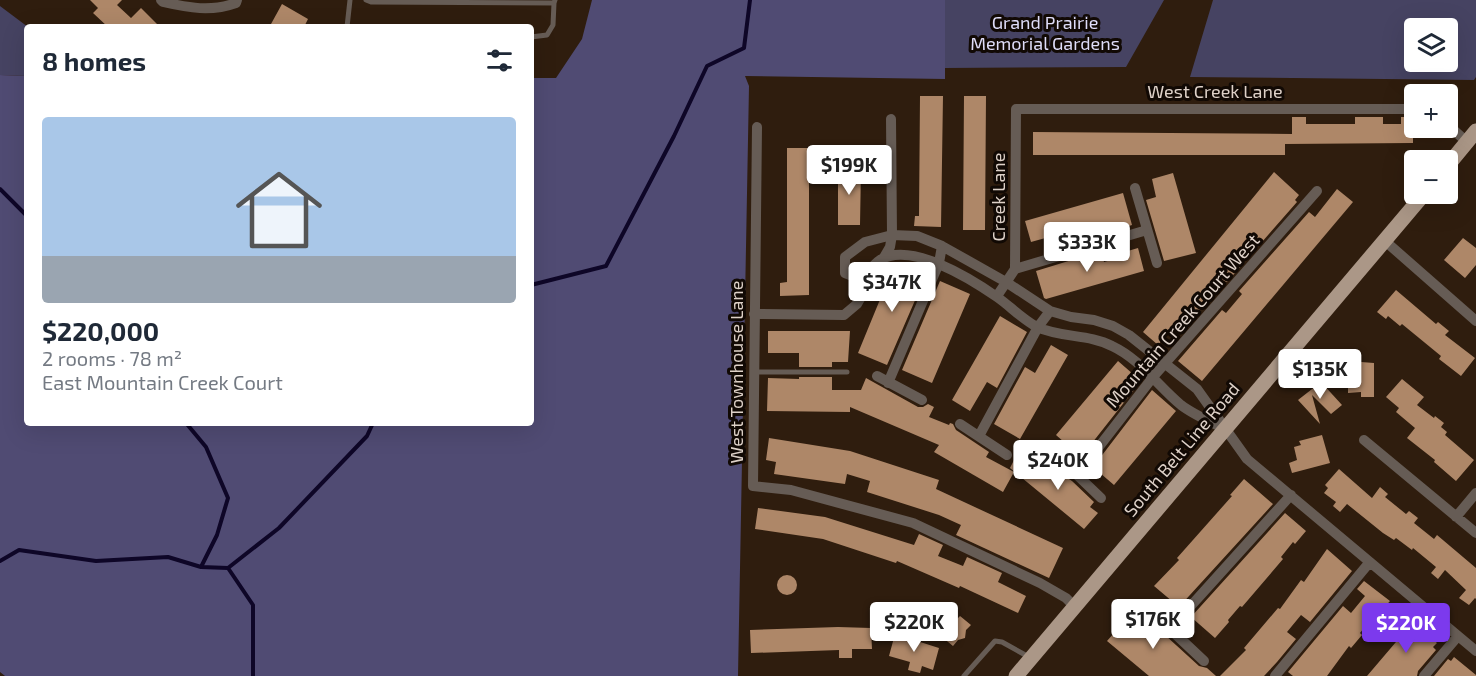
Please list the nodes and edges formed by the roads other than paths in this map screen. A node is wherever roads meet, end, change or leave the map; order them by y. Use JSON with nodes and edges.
{"nodes":[{"id":1,"x":161,"y":0,"type":"edge"},
{"id":2,"x":237,"y":0,"type":"edge"},
{"id":3,"x":350,"y":0,"type":"edge"},
{"id":4,"x":366,"y":0,"type":"edge"},
{"id":5,"x":554,"y":1,"type":"edge"},
{"id":6,"x":347,"y":24,"type":"edge"},
{"id":7,"x":534,"y":37,"type":"edge"},
{"id":8,"x":1016,"y":109,"type":"joint"},
{"id":9,"x":1404,"y":109,"type":"edge"},
{"id":10,"x":891,"y":119,"type":"dead end"},
{"id":11,"x":757,"y":127,"type":"dead end"},
{"id":12,"x":1458,"y":130,"type":"edge"},
{"id":13,"x":1472,"y":136,"type":"edge"},
{"id":14,"x":1458,"y":153,"type":"edge"},
{"id":15,"x":1135,"y":188,"type":"dead end"},
{"id":16,"x":1317,"y":191,"type":"dead end"},
{"id":17,"x":1416,"y":204,"type":"edge"},
{"id":18,"x":1147,"y":230,"type":"junction"},
{"id":19,"x":892,"y":235,"type":"junction"},
{"id":20,"x":1385,"y":241,"type":"junction"},
{"id":21,"x":942,"y":246,"type":"junction"},
{"id":22,"x":881,"y":260,"type":"junction"},
{"id":23,"x":939,"y":263,"type":"junction"},
{"id":24,"x":1157,"y":263,"type":"dead end"},
{"id":25,"x":1015,"y":269,"type":"junction"},
{"id":26,"x":1006,"y":282,"type":"junction"},
{"id":27,"x":997,"y":296,"type":"junction"},
{"id":28,"x":1050,"y":311,"type":"junction"},
{"id":29,"x":754,"y":314,"type":"junction"},
{"id":30,"x":1474,"y":316,"type":"edge"},
{"id":31,"x":1038,"y":327,"type":"junction"},
{"id":32,"x":1165,"y":363,"type":"junction"},
{"id":33,"x":753,"y":372,"type":"junction"},
{"id":34,"x":847,"y":372,"type":"dead end"},
{"id":35,"x":877,"y":376,"type":"dead end"},
{"id":36,"x":1153,"y":377,"type":"junction"},
{"id":37,"x":888,"y":383,"type":"junction"},
{"id":38,"x":922,"y":400,"type":"dead end"},
{"id":39,"x":960,"y":424,"type":"dead end"},
{"id":40,"x":1225,"y":429,"type":"junction"},
{"id":41,"x":979,"y":436,"type":"junction"},
{"id":42,"x":1364,"y":440,"type":"dead end"},
{"id":43,"x":1007,"y":454,"type":"dead end"},
{"id":44,"x":1047,"y":456,"type":"dead end"},
{"id":45,"x":1077,"y":475,"type":"junction"},
{"id":46,"x":1476,"y":493,"type":"edge"},
{"id":47,"x":1291,"y":495,"type":"junction"},
{"id":48,"x":1101,"y":498,"type":"dead end"},
{"id":49,"x":1456,"y":517,"type":"junction"},
{"id":50,"x":1476,"y":533,"type":"edge"},
{"id":51,"x":1369,"y":563,"type":"junction"},
{"id":52,"x":1074,"y":607,"type":"junction"},
{"id":53,"x":1146,"y":614,"type":"dead end"},
{"id":54,"x":1170,"y":629,"type":"junction"},
{"id":55,"x":1458,"y":636,"type":"junction"},
{"id":56,"x":1476,"y":651,"type":"edge"},
{"id":57,"x":1031,"y":658,"type":"junction"},
{"id":58,"x":1204,"y":662,"type":"dead end"},
{"id":59,"x":964,"y":676,"type":"edge"},
{"id":60,"x":1016,"y":676,"type":"edge"},
{"id":61,"x":1275,"y":676,"type":"edge"},
{"id":62,"x":1424,"y":676,"type":"edge"}],
"edges":[{"from":1,"to":2,"type":"street"},
{"from":3,"to":6,"type":"lane"},
{"from":4,"to":5,"type":"lane"},
{"from":5,"to":7,"type":"lane"},
{"from":8,"to":9,"type":"street","name":"West Creek Lane"},
{"from":8,"to":25,"type":"street","name":"Creek Lane"},
{"from":10,"to":19,"type":"street"},
{"from":11,"to":29,"type":"street","name":"West Townhouse Lane"},
{"from":12,"to":13,"type":"street"},
{"from":13,"to":14,"type":"main road"},
{"from":15,"to":18,"type":"street"},
{"from":16,"to":32,"type":"street","name":"Mountain Creek Court West"},
{"from":17,"to":20,"type":"main road","name":"South Belt Line Road"},
{"from":18,"to":24,"type":"street"},
{"from":18,"to":25,"type":"street"},
{"from":19,"to":21,"type":"street"},
{"from":19,"to":22,"type":"street"},
{"from":19,"to":22,"type":"street"},
{"from":20,"to":30,"type":"street"},
{"from":20,"to":40,"type":"main road","name":"South Belt Line Road"},
{"from":21,"to":23,"type":"street"},
{"from":21,"to":26,"type":"street"},
{"from":22,"to":23,"type":"street"},
{"from":22,"to":29,"type":"street"},
{"from":23,"to":27,"type":"street"},
{"from":23,"to":37,"type":"street"},
{"from":25,"to":26,"type":"street"},
{"from":26,"to":27,"type":"street"},
{"from":26,"to":28,"type":"street"},
{"from":27,"to":31,"type":"street"},
{"from":28,"to":31,"type":"street"},
{"from":28,"to":32,"type":"street"},
{"from":29,"to":33,"type":"street","name":"West Townhouse Lane"},
{"from":31,"to":36,"type":"street"},
{"from":31,"to":41,"type":"street"},
{"from":32,"to":36,"type":"street","name":"Mountain Creek Court West"},
{"from":32,"to":40,"type":"street"},
{"from":33,"to":34,"type":"lane"},
{"from":33,"to":52,"type":"street","name":"West Townhouse Lane"},
{"from":35,"to":37,"type":"street"},
{"from":36,"to":40,"type":"street"},
{"from":36,"to":45,"type":"street","name":"Mountain Creek Court West"},
{"from":37,"to":38,"type":"street"},
{"from":39,"to":41,"type":"street"},
{"from":40,"to":47,"type":"street"},
{"from":40,"to":52,"type":"main road","name":"South Belt Line Road"},
{"from":41,"to":43,"type":"street"},
{"from":42,"to":49,"type":"street"},
{"from":44,"to":45,"type":"street"},
{"from":45,"to":48,"type":"street"},
{"from":46,"to":49,"type":"street"},
{"from":47,"to":51,"type":"street"},
{"from":47,"to":54,"type":"street"},
{"from":49,"to":50,"type":"street"},
{"from":51,"to":55,"type":"street"},
{"from":51,"to":61,"type":"street"},
{"from":52,"to":57,"type":"main road","name":"South Belt Line Road"},
{"from":53,"to":54,"type":"street"},
{"from":54,"to":58,"type":"street"},
{"from":55,"to":56,"type":"street"},
{"from":55,"to":62,"type":"street"},
{"from":57,"to":59,"type":"lane"},
{"from":57,"to":60,"type":"main road","name":"South Belt Line Road"}]}
